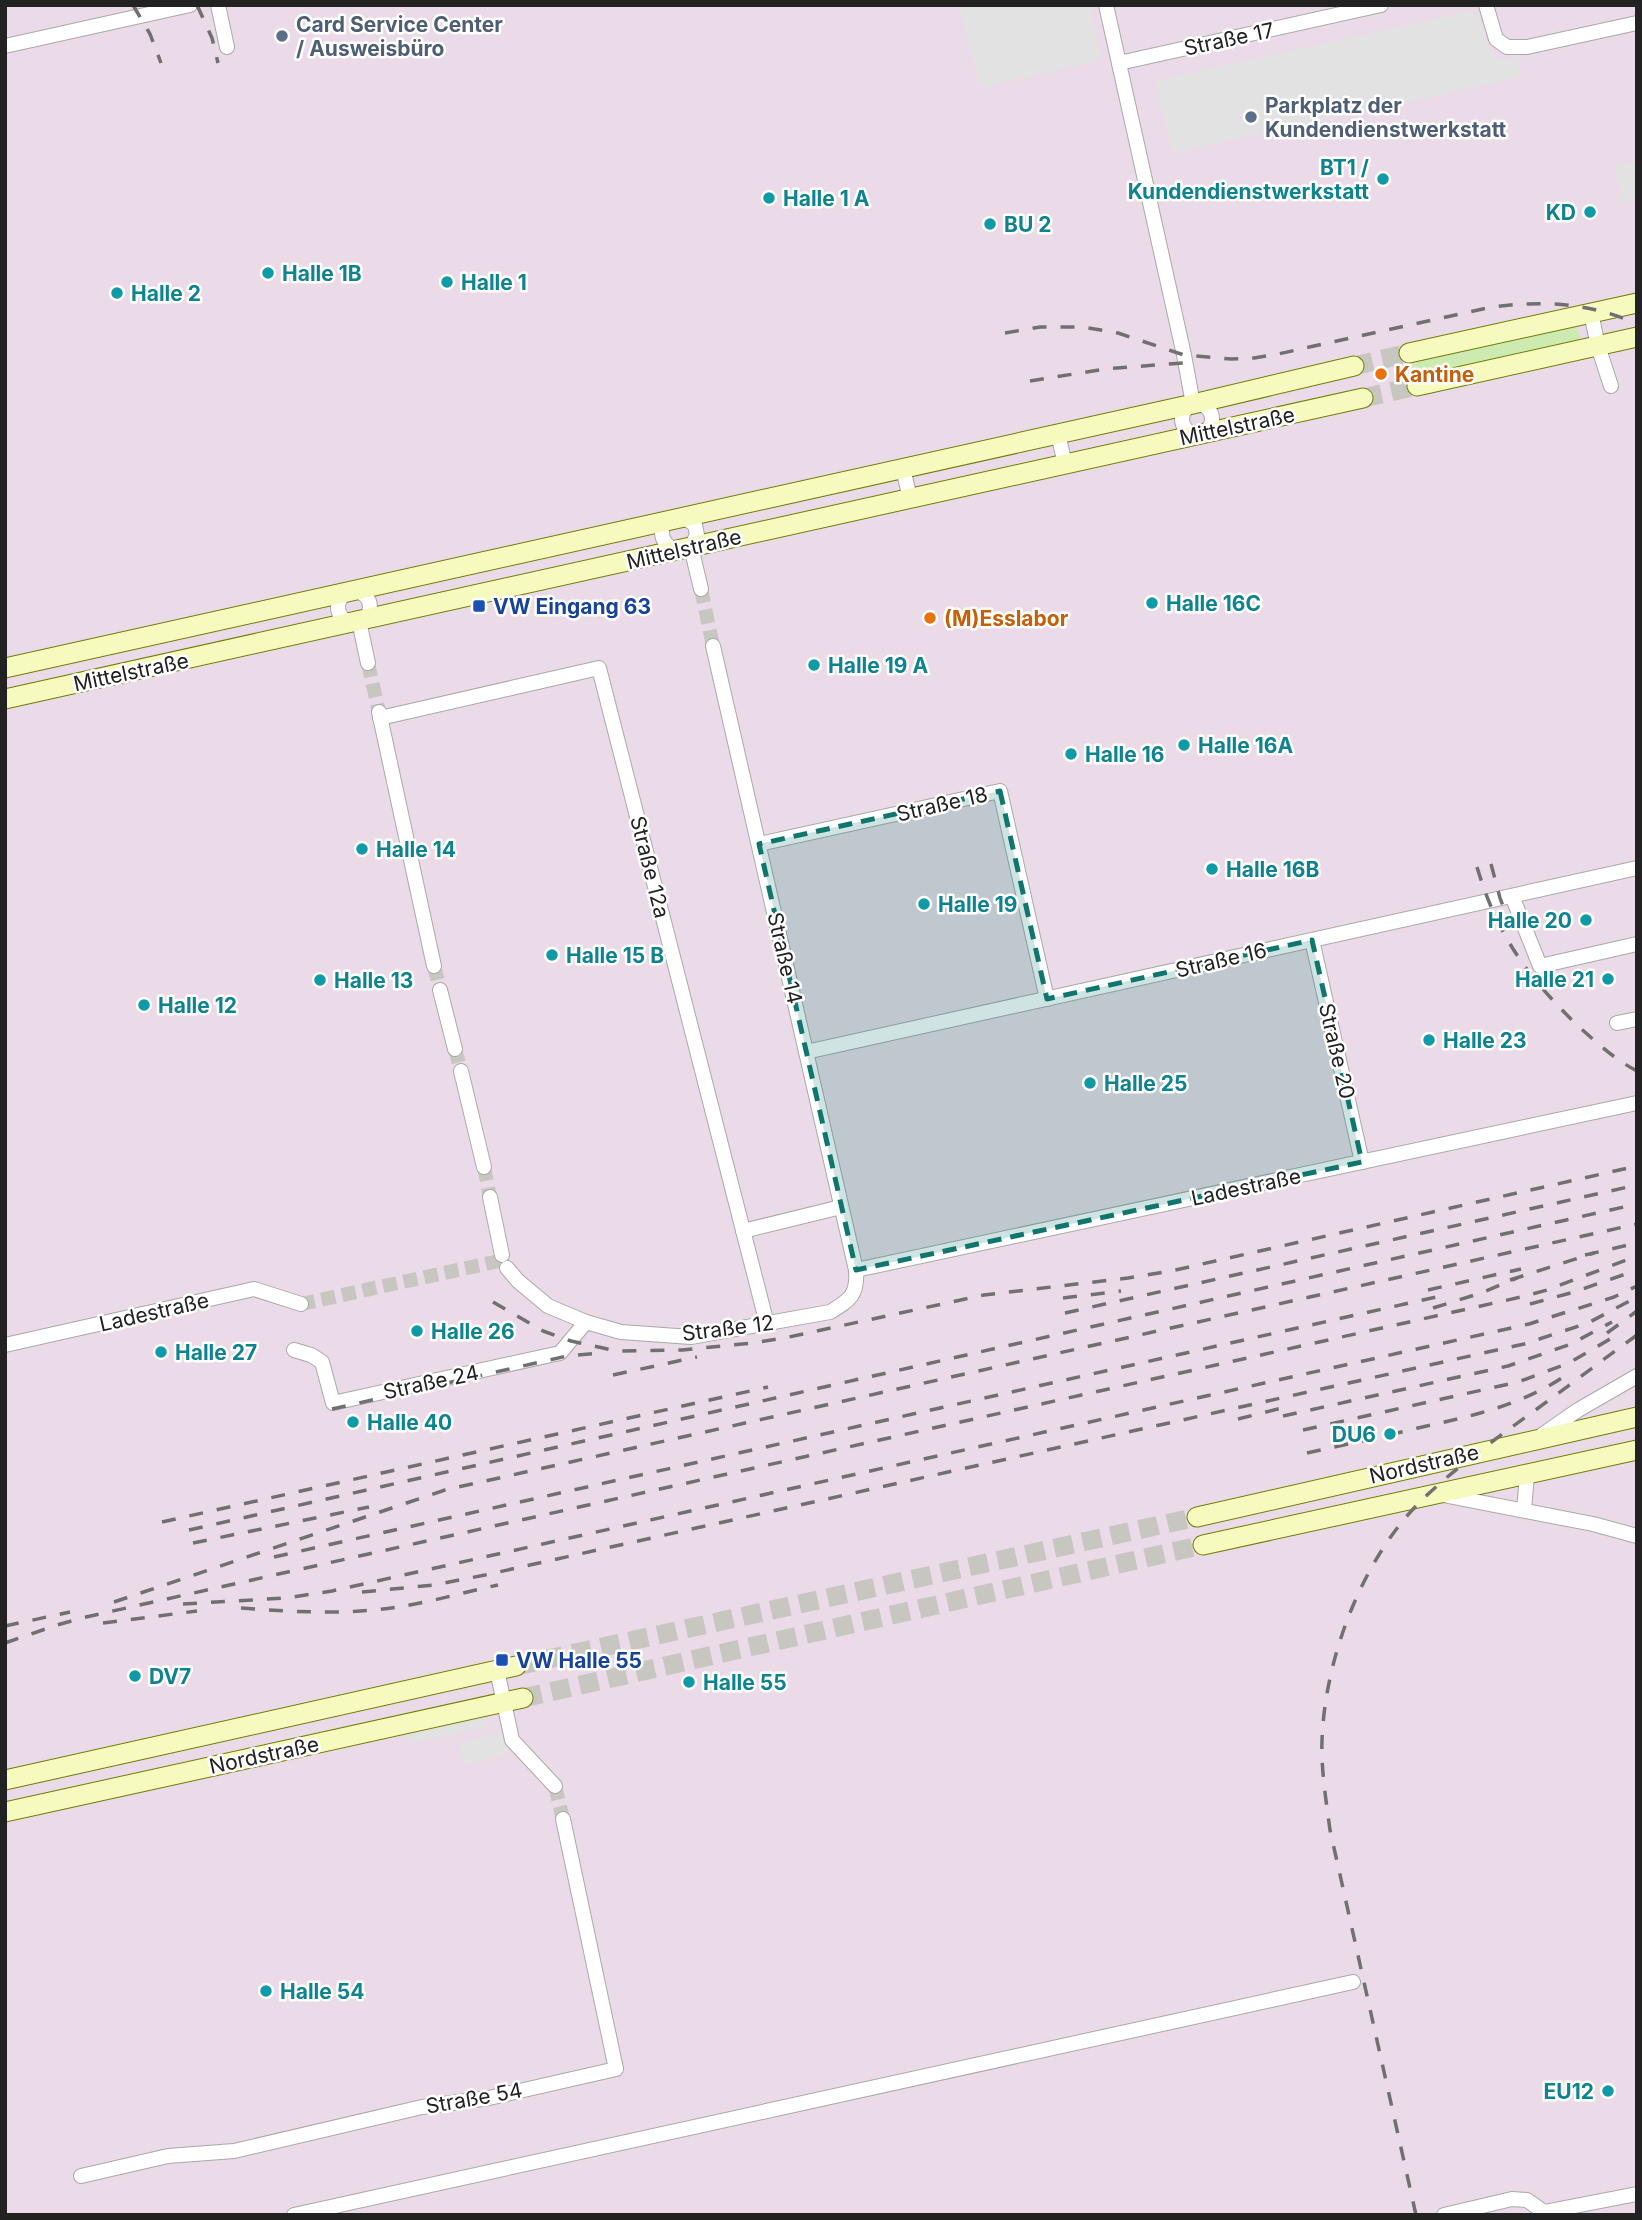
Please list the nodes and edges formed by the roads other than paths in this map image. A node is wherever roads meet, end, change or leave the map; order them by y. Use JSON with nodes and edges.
{"nodes":[{"id":1,"x":190,"y":5,"type":"edge"},
{"id":2,"x":218,"y":5,"type":"edge"},
{"id":3,"x":1106,"y":5,"type":"edge"},
{"id":4,"x":1381,"y":5,"type":"edge"},
{"id":5,"x":1486,"y":5,"type":"edge"},
{"id":6,"x":1637,"y":23,"type":"edge"},
{"id":7,"x":5,"y":46,"type":"edge"},
{"id":8,"x":227,"y":47,"type":"dead end"},
{"id":9,"x":1119,"y":63,"type":"junction"},
{"id":10,"x":1637,"y":303,"type":"edge"},
{"id":11,"x":1591,"y":313,"type":"junction"},
{"id":12,"x":1637,"y":337,"type":"edge"},
{"id":13,"x":1598,"y":346,"type":"junction"},
{"id":14,"x":1409,"y":353,"type":"tunnel mouth"},
{"id":15,"x":1354,"y":366,"type":"tunnel mouth"},
{"id":16,"x":1417,"y":386,"type":"tunnel mouth"},
{"id":17,"x":1611,"y":386,"type":"dead end"},
{"id":18,"x":1363,"y":398,"type":"tunnel mouth"},
{"id":19,"x":1192,"y":404,"type":"junction"},
{"id":20,"x":1202,"y":433,"type":"junction"},
{"id":21,"x":1058,"y":434,"type":"junction"},
{"id":22,"x":1065,"y":464,"type":"junction"},
{"id":23,"x":903,"y":469,"type":"junction"},
{"id":24,"x":910,"y":498,"type":"junction"},
{"id":25,"x":676,"y":519,"type":"junction"},
{"id":26,"x":683,"y":549,"type":"junction"},
{"id":27,"x":701,"y":589,"type":"tunnel mouth"},
{"id":28,"x":352,"y":591,"type":"junction"},
{"id":29,"x":359,"y":621,"type":"junction"},
{"id":30,"x":713,"y":646,"type":"tunnel mouth"},
{"id":31,"x":368,"y":663,"type":"tunnel mouth"},
{"id":32,"x":5,"y":668,"type":"edge"},
{"id":33,"x":5,"y":699,"type":"edge"},
{"id":34,"x":759,"y":844,"type":"junction"},
{"id":35,"x":1637,"y":868,"type":"edge"},
{"id":36,"x":1512,"y":895,"type":"junction"},
{"id":37,"x":1312,"y":940,"type":"junction"},
{"id":38,"x":1637,"y":944,"type":"edge"},
{"id":39,"x":434,"y":966,"type":"tunnel mouth"},
{"id":40,"x":440,"y":990,"type":"tunnel mouth"},
{"id":41,"x":1047,"y":999,"type":"junction"},
{"id":42,"x":1637,"y":1019,"type":"edge"},
{"id":43,"x":1617,"y":1023,"type":"dead end"},
{"id":44,"x":455,"y":1049,"type":"tunnel mouth"},
{"id":45,"x":806,"y":1052,"type":"junction"},
{"id":46,"x":461,"y":1071,"type":"tunnel mouth"},
{"id":47,"x":1637,"y":1103,"type":"edge"},
{"id":48,"x":1362,"y":1162,"type":"junction"},
{"id":49,"x":484,"y":1167,"type":"tunnel mouth"},
{"id":50,"x":490,"y":1197,"type":"tunnel mouth"},
{"id":51,"x":841,"y":1207,"type":"junction"},
{"id":52,"x":743,"y":1231,"type":"junction"},
{"id":53,"x":856,"y":1270,"type":"junction"},
{"id":54,"x":301,"y":1304,"type":"tunnel mouth"},
{"id":55,"x":586,"y":1322,"type":"junction"},
{"id":56,"x":767,"y":1324,"type":"junction"},
{"id":57,"x":5,"y":1345,"type":"edge"},
{"id":58,"x":294,"y":1350,"type":"dead end"},
{"id":59,"x":1637,"y":1376,"type":"edge"},
{"id":60,"x":1637,"y":1417,"type":"edge"},
{"id":61,"x":1535,"y":1440,"type":"junction"},
{"id":62,"x":1637,"y":1450,"type":"edge"},
{"id":63,"x":1527,"y":1475,"type":"junction"},
{"id":64,"x":1438,"y":1494,"type":"junction"},
{"id":65,"x":1524,"y":1510,"type":"junction"},
{"id":66,"x":1637,"y":1536,"type":"edge"},
{"id":67,"x":507,"y":1668,"type":"joint"},
{"id":68,"x":514,"y":1700,"type":"junction"},
{"id":69,"x":252,"y":1725,"type":"junction"},
{"id":70,"x":212,"y":1734,"type":"junction"},
{"id":71,"x":259,"y":1756,"type":"junction"},
{"id":72,"x":219,"y":1764,"type":"junction"},
{"id":73,"x":5,"y":1780,"type":"edge"},
{"id":74,"x":555,"y":1786,"type":"tunnel mouth"},
{"id":75,"x":5,"y":1812,"type":"edge"},
{"id":76,"x":563,"y":1819,"type":"tunnel mouth"},
{"id":77,"x":1353,"y":1982,"type":"dead end"},
{"id":78,"x":81,"y":2176,"type":"dead end"},
{"id":79,"x":1637,"y":2194,"type":"edge"},
{"id":80,"x":1544,"y":2214,"type":"edge"},
{"id":81,"x":294,"y":2215,"type":"edge"},
{"id":82,"x":1444,"y":2215,"type":"edge"}],
"edges":[{"from":1,"to":7,"type":"street"},
{"from":2,"to":8,"type":"street"},
{"from":3,"to":9,"type":"street"},
{"from":4,"to":9,"type":"street","name":"Straße 17"},
{"from":5,"to":6,"type":"street"},
{"from":9,"to":19,"type":"street"},
{"from":10,"to":11,"type":"street"},
{"from":11,"to":13,"type":"street"},
{"from":11,"to":14,"type":"street"},
{"from":12,"to":13,"type":"street"},
{"from":13,"to":16,"type":"street"},
{"from":13,"to":17,"type":"street"},
{"from":15,"to":19,"type":"street","name":"Mittelstraße"},
{"from":18,"to":20,"type":"street","name":"Mittelstraße"},
{"from":19,"to":20,"type":"street"},
{"from":19,"to":20,"type":"street"},
{"from":19,"to":21,"type":"street","name":"Mittelstraße"},
{"from":20,"to":22,"type":"street","name":"Mittelstraße"},
{"from":21,"to":22,"type":"street"},
{"from":21,"to":23,"type":"street","name":"Mittelstraße"},
{"from":22,"to":24,"type":"street","name":"Mittelstraße"},
{"from":23,"to":24,"type":"street"},
{"from":23,"to":25,"type":"street","name":"Mittelstraße"},
{"from":24,"to":26,"type":"street","name":"Mittelstraße"},
{"from":25,"to":26,"type":"street"},
{"from":25,"to":26,"type":"street"},
{"from":25,"to":28,"type":"street","name":"Mittelstraße"},
{"from":26,"to":27,"type":"street"},
{"from":26,"to":29,"type":"street","name":"Mittelstraße"},
{"from":28,"to":29,"type":"street"},
{"from":28,"to":29,"type":"street"},
{"from":28,"to":32,"type":"street","name":"Mittelstraße"},
{"from":29,"to":31,"type":"street"},
{"from":29,"to":33,"type":"street","name":"Mittelstraße"},
{"from":30,"to":34,"type":"street","name":"Straße 14"},
{"from":34,"to":41,"type":"street","name":"Straße 18"},
{"from":34,"to":45,"type":"street","name":"Straße 14"},
{"from":35,"to":36,"type":"street","name":"Straße 16"},
{"from":36,"to":37,"type":"street","name":"Straße 16"},
{"from":36,"to":38,"type":"street"},
{"from":37,"to":41,"type":"street","name":"Straße 16"},
{"from":37,"to":48,"type":"street","name":"Straße 20"},
{"from":39,"to":52,"type":"street","name":"Straße 12a"},
{"from":40,"to":44,"type":"street"},
{"from":41,"to":45,"type":"street","name":"Straße 16"},
{"from":42,"to":43,"type":"street"},
{"from":45,"to":51,"type":"street","name":"Straße 14"},
{"from":46,"to":49,"type":"street"},
{"from":47,"to":48,"type":"street","name":"Ladestraße"},
{"from":48,"to":53,"type":"street","name":"Ladestraße"},
{"from":50,"to":55,"type":"street","name":"Straße 12"},
{"from":51,"to":52,"type":"street"},
{"from":51,"to":53,"type":"street","name":"Straße 14"},
{"from":52,"to":56,"type":"street","name":"Straße 12a"},
{"from":53,"to":56,"type":"street","name":"Straße 12"},
{"from":54,"to":57,"type":"street","name":"Ladestraße"},
{"from":55,"to":56,"type":"street","name":"Straße 12"},
{"from":55,"to":58,"type":"street","name":"Straße 24"},
{"from":59,"to":61,"type":"street"},
{"from":60,"to":61,"type":"street","name":"Nordstraße"},
{"from":61,"to":64,"type":"street","name":"Nordstraße"},
{"from":62,"to":63,"type":"street","name":"Nordstraße"},
{"from":63,"to":64,"type":"street","name":"Nordstraße"},
{"from":63,"to":65,"type":"street"},
{"from":64,"to":65,"type":"street"},
{"from":65,"to":66,"type":"street"},
{"from":67,"to":68,"type":"street"},
{"from":67,"to":69,"type":"street","name":"Nordstraße"},
{"from":68,"to":71,"type":"street","name":"Nordstraße"},
{"from":68,"to":74,"type":"street"},
{"from":69,"to":70,"type":"street","name":"Nordstraße"},
{"from":69,"to":71,"type":"street"},
{"from":70,"to":72,"type":"street"},
{"from":70,"to":73,"type":"street","name":"Nordstraße"},
{"from":71,"to":72,"type":"street","name":"Nordstraße"},
{"from":72,"to":75,"type":"street","name":"Nordstraße"},
{"from":76,"to":78,"type":"street","name":"Straße 54"},
{"from":77,"to":81,"type":"street"},
{"from":79,"to":80,"type":"street"},
{"from":80,"to":82,"type":"street"}]}
